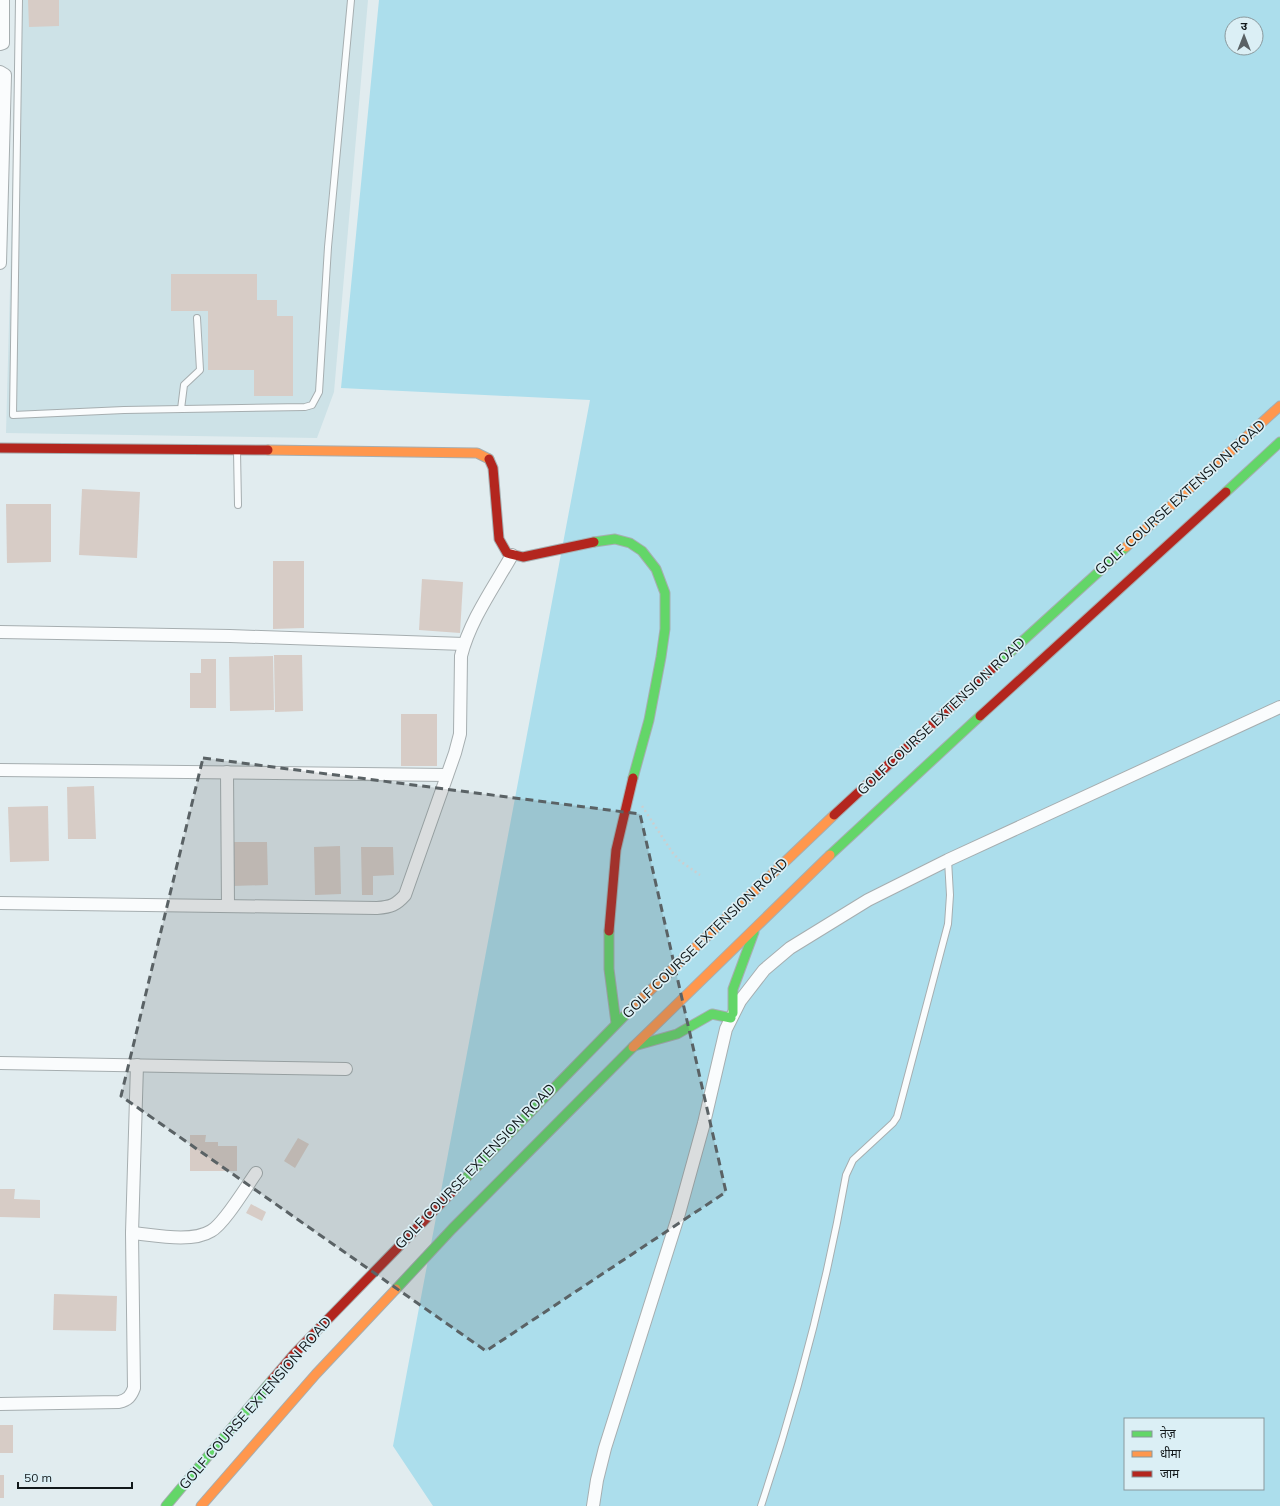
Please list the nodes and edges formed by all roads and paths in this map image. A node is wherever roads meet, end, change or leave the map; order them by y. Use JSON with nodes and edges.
{"nodes":[{"id":1,"x":3,"y":0,"type":"edge"},
{"id":2,"x":20,"y":0,"type":"edge"},
{"id":3,"x":351,"y":0,"type":"edge"},
{"id":4,"x":0,"y":44,"type":"edge"},
{"id":5,"x":0,"y":72,"type":"edge"},
{"id":6,"x":0,"y":263,"type":"edge"},
{"id":7,"x":197,"y":318,"type":"dead end"},
{"id":8,"x":1280,"y":406,"type":"edge"},
{"id":9,"x":181,"y":409,"type":"junction"},
{"id":10,"x":1280,"y":442,"type":"edge"},
{"id":11,"x":0,"y":448,"type":"edge"},
{"id":12,"x":237,"y":451,"type":"junction"},
{"id":13,"x":238,"y":505,"type":"dead end"},
{"id":14,"x":512,"y":555,"type":"junction"},
{"id":15,"x":0,"y":632,"type":"edge"},
{"id":16,"x":464,"y":644,"type":"junction"},
{"id":17,"x":1280,"y":707,"type":"edge"},
{"id":18,"x":0,"y":770,"type":"edge"},
{"id":19,"x":227,"y":772,"type":"junction"},
{"id":20,"x":447,"y":775,"type":"junction"},
{"id":21,"x":631,"y":788,"type":"junction"},
{"id":22,"x":948,"y":860,"type":"junction"},
{"id":23,"x":700,"y":875,"type":"dead end"},
{"id":24,"x":0,"y":903,"type":"edge"},
{"id":25,"x":228,"y":906,"type":"junction"},
{"id":26,"x":757,"y":925,"type":"junction"},
{"id":27,"x":732,"y":1015,"type":"junction"},
{"id":28,"x":616,"y":1023,"type":"junction"},
{"id":29,"x":633,"y":1046,"type":"junction"},
{"id":30,"x":0,"y":1063,"type":"edge"},
{"id":31,"x":137,"y":1066,"type":"junction"},
{"id":32,"x":346,"y":1069,"type":"dead end"},
{"id":33,"x":256,"y":1173,"type":"dead end"},
{"id":34,"x":459,"y":1184,"type":"junction"},
{"id":35,"x":473,"y":1198,"type":"junction"},
{"id":36,"x":132,"y":1233,"type":"junction"},
{"id":37,"x":0,"y":1404,"type":"edge"},
{"id":38,"x":166,"y":1506,"type":"edge"},
{"id":39,"x":202,"y":1506,"type":"edge"},
{"id":40,"x":594,"y":1506,"type":"edge"},
{"id":41,"x":761,"y":1506,"type":"edge"}],
"edges":[{"from":1,"to":4,"type":"street"},
{"from":2,"to":9,"type":"lane"},
{"from":3,"to":9,"type":"lane"},
{"from":5,"to":6,"type":"street"},
{"from":7,"to":9,"type":"lane"},
{"from":8,"to":28,"type":"main road","name":"GOLF COURSE EXTENSION ROAD"},
{"from":10,"to":26,"type":"main road","name":"GOLF COURSE EXTENSION ROAD"},
{"from":11,"to":12,"type":"main road"},
{"from":12,"to":13,"type":"lane"},
{"from":12,"to":14,"type":"main road"},
{"from":14,"to":16,"type":"street"},
{"from":14,"to":21,"type":"main road"},
{"from":15,"to":16,"type":"street"},
{"from":16,"to":20,"type":"street"},
{"from":17,"to":22,"type":"street"},
{"from":18,"to":19,"type":"street"},
{"from":19,"to":20,"type":"street"},
{"from":19,"to":25,"type":"street"},
{"from":20,"to":25,"type":"street"},
{"from":21,"to":23,"type":"path"},
{"from":21,"to":28,"type":"main road"},
{"from":22,"to":27,"type":"street"},
{"from":22,"to":41,"type":"lane"},
{"from":24,"to":25,"type":"street"},
{"from":26,"to":27,"type":"main road"},
{"from":26,"to":29,"type":"main road","name":"GOLF COURSE EXTENSION ROAD"},
{"from":27,"to":29,"type":"main road"},
{"from":27,"to":40,"type":"street"},
{"from":28,"to":34,"type":"main road","name":"GOLF COURSE EXTENSION ROAD"},
{"from":29,"to":35,"type":"main road","name":"GOLF COURSE EXTENSION ROAD"},
{"from":30,"to":31,"type":"street"},
{"from":31,"to":32,"type":"street"},
{"from":31,"to":36,"type":"street"},
{"from":33,"to":36,"type":"street"},
{"from":34,"to":35,"type":"main road"},
{"from":34,"to":38,"type":"main road","name":"GOLF COURSE EXTENSION ROAD"},
{"from":35,"to":39,"type":"main road","name":"GOLF COURSE EXTENSION ROAD"},
{"from":36,"to":37,"type":"street"}]}
